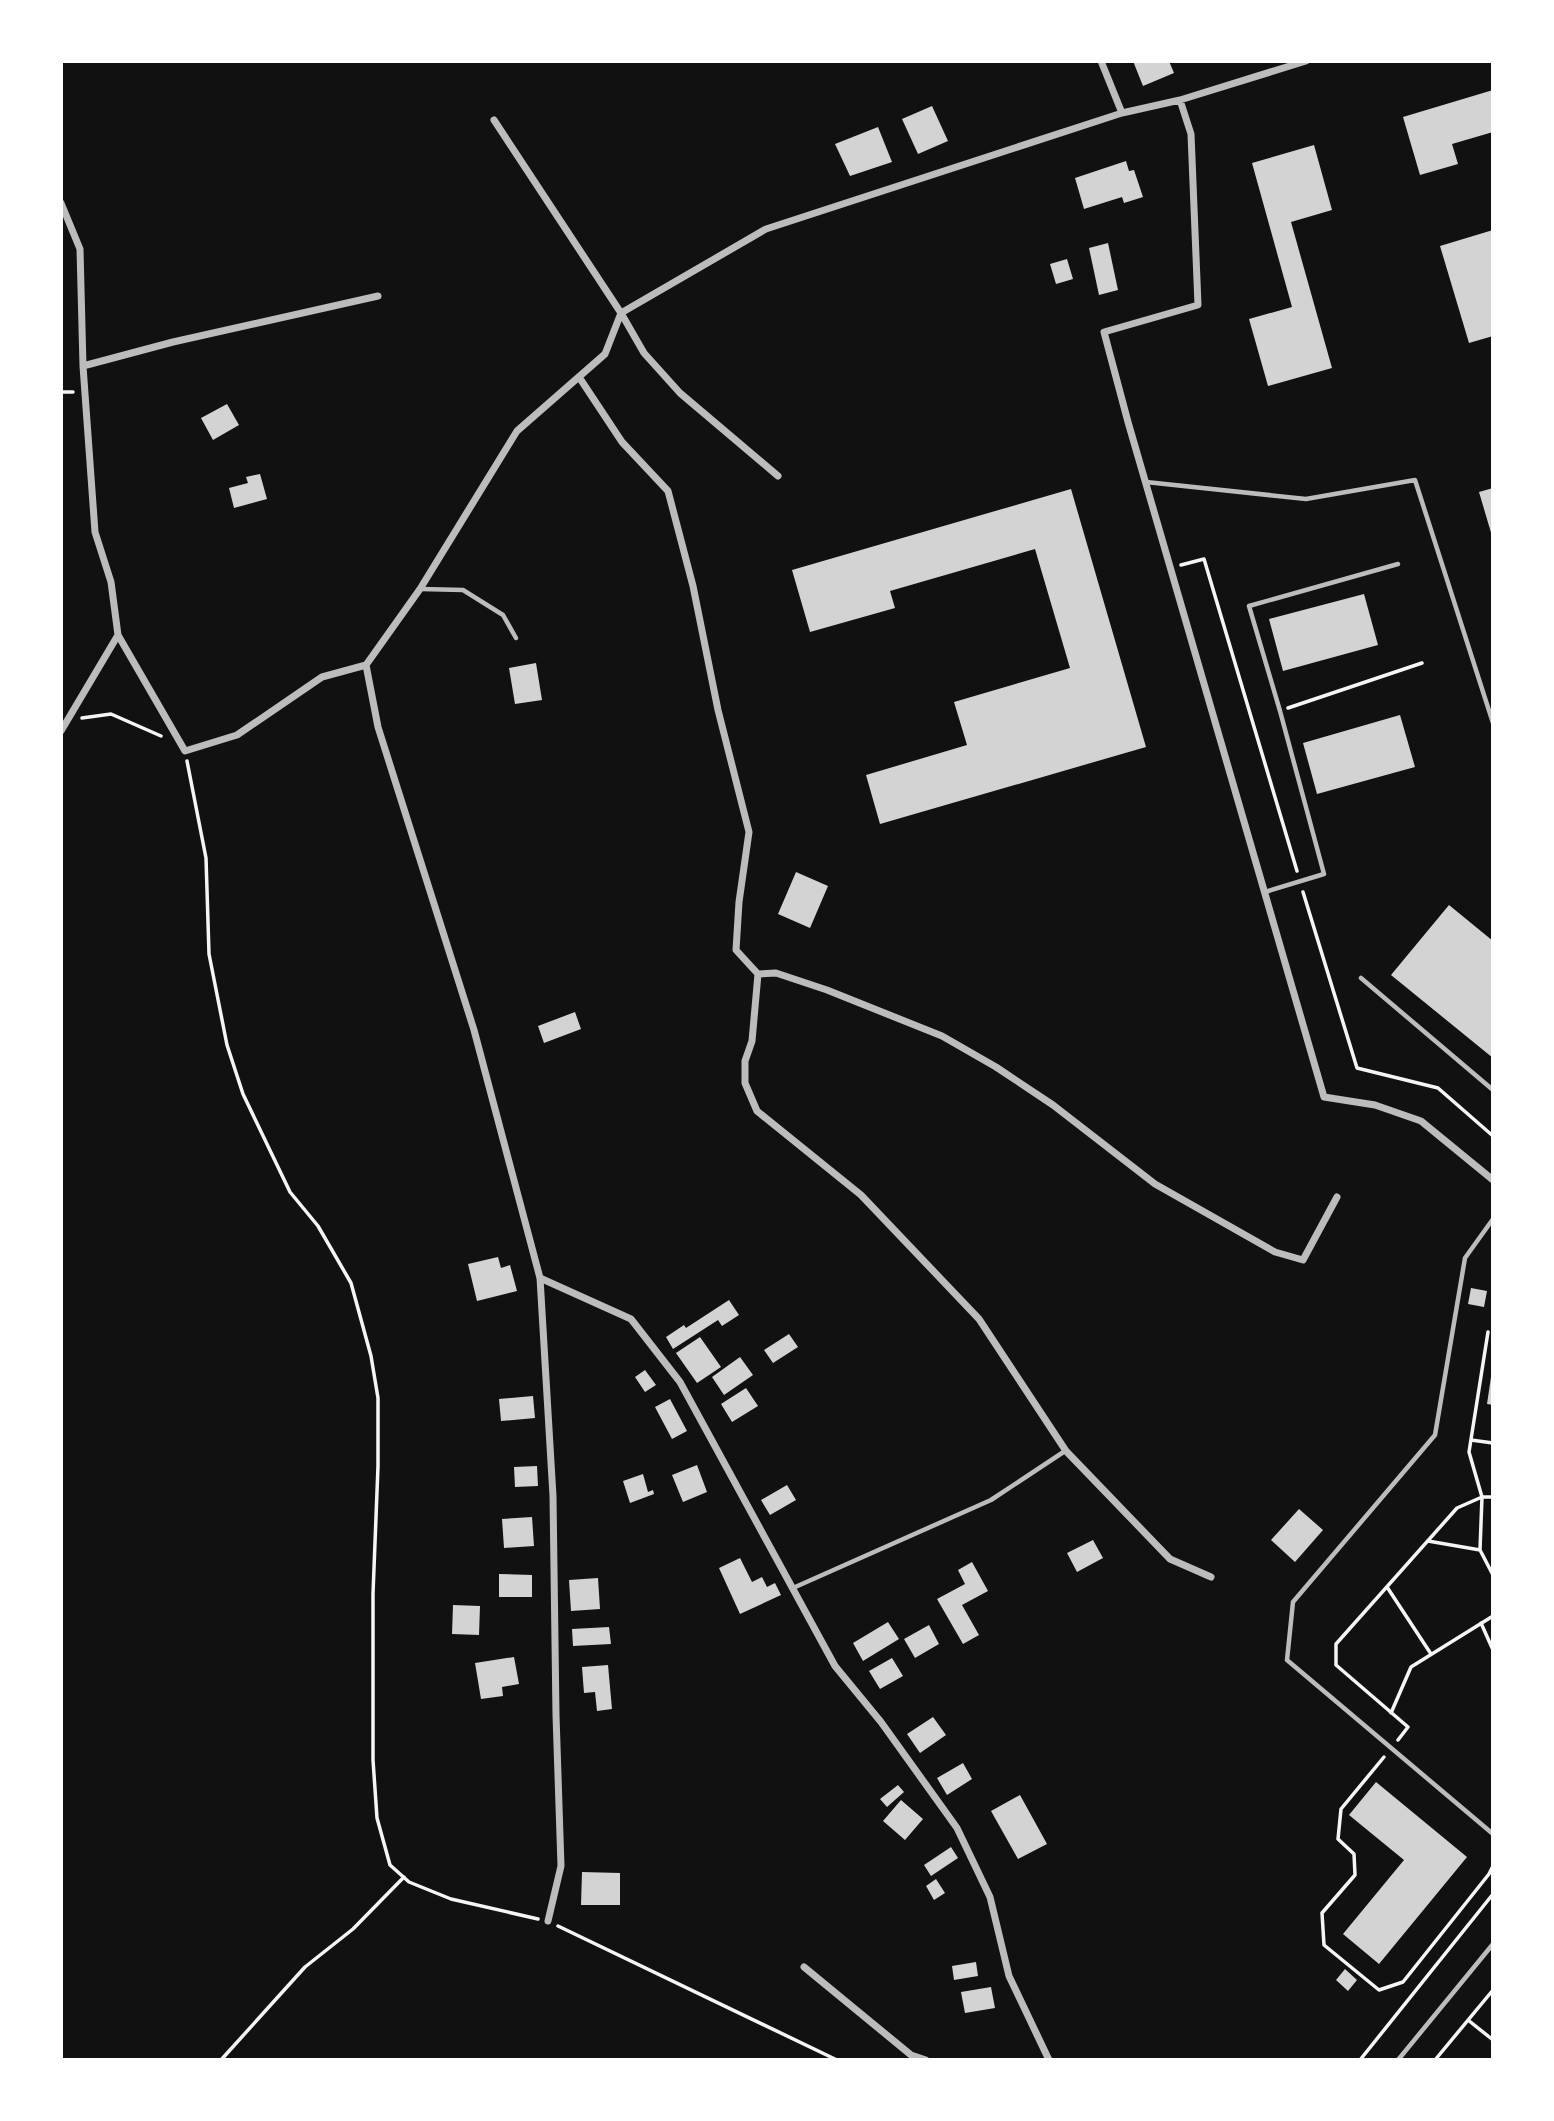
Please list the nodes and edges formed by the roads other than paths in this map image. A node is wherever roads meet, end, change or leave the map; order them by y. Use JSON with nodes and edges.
{"nodes":[{"id":1,"x":1101,"y":61,"type":"edge"},
{"id":2,"x":1306,"y":61,"type":"edge"},
{"id":3,"x":1180,"y":100,"type":"junction"},
{"id":4,"x":1122,"y":113,"type":"junction"},
{"id":5,"x":494,"y":120,"type":"dead end"},
{"id":6,"x":61,"y":203,"type":"edge"},
{"id":7,"x":378,"y":296,"type":"dead end"},
{"id":8,"x":621,"y":313,"type":"junction"},
{"id":9,"x":83,"y":366,"type":"junction"},
{"id":10,"x":579,"y":377,"type":"junction"},
{"id":11,"x":778,"y":476,"type":"dead end"},
{"id":12,"x":1146,"y":482,"type":"junction"},
{"id":13,"x":1398,"y":564,"type":"dead end"},
{"id":14,"x":420,"y":589,"type":"junction"},
{"id":15,"x":118,"y":635,"type":"junction"},
{"id":16,"x":516,"y":638,"type":"dead end"},
{"id":17,"x":366,"y":665,"type":"junction"},
{"id":18,"x":1493,"y":723,"type":"edge"},
{"id":19,"x":61,"y":731,"type":"edge"},
{"id":20,"x":1265,"y":892,"type":"junction"},
{"id":21,"x":758,"y":974,"type":"junction"},
{"id":22,"x":1361,"y":978,"type":"dead end"},
{"id":23,"x":1493,"y":1090,"type":"edge"},
{"id":24,"x":1493,"y":1180,"type":"edge"},
{"id":25,"x":1337,"y":1197,"type":"dead end"},
{"id":26,"x":1493,"y":1219,"type":"edge"},
{"id":27,"x":540,"y":1278,"type":"junction"},
{"id":28,"x":1066,"y":1451,"type":"junction"},
{"id":29,"x":1211,"y":1577,"type":"dead end"},
{"id":30,"x":793,"y":1588,"type":"junction"},
{"id":31,"x":1493,"y":1834,"type":"edge"},
{"id":32,"x":548,"y":1921,"type":"road end"},
{"id":33,"x":1493,"y":1944,"type":"edge"},
{"id":34,"x":804,"y":1967,"type":"dead end"},
{"id":35,"x":926,"y":2060,"type":"edge"},
{"id":36,"x":1049,"y":2060,"type":"edge"},
{"id":37,"x":1398,"y":2060,"type":"edge"}],
"edges":[{"from":1,"to":4,"type":"street"},
{"from":2,"to":3,"type":"street"},
{"from":3,"to":4,"type":"street"},
{"from":3,"to":12,"type":"street"},
{"from":4,"to":8,"type":"street"},
{"from":5,"to":8,"type":"street"},
{"from":6,"to":9,"type":"street"},
{"from":7,"to":9,"type":"street"},
{"from":8,"to":10,"type":"street"},
{"from":8,"to":11,"type":"street"},
{"from":9,"to":15,"type":"street"},
{"from":10,"to":14,"type":"street"},
{"from":10,"to":21,"type":"street"},
{"from":12,"to":18,"type":"lane"},
{"from":12,"to":20,"type":"street"},
{"from":13,"to":20,"type":"lane"},
{"from":14,"to":16,"type":"lane"},
{"from":14,"to":17,"type":"street"},
{"from":15,"to":17,"type":"street"},
{"from":15,"to":19,"type":"street"},
{"from":17,"to":27,"type":"street"},
{"from":20,"to":24,"type":"street"},
{"from":21,"to":25,"type":"street"},
{"from":21,"to":28,"type":"street"},
{"from":22,"to":23,"type":"lane"},
{"from":26,"to":31,"type":"lane"},
{"from":27,"to":30,"type":"street"},
{"from":27,"to":32,"type":"street"},
{"from":28,"to":29,"type":"street"},
{"from":28,"to":30,"type":"lane"},
{"from":30,"to":36,"type":"street"},
{"from":33,"to":37,"type":"lane"},
{"from":34,"to":35,"type":"street"}]}
